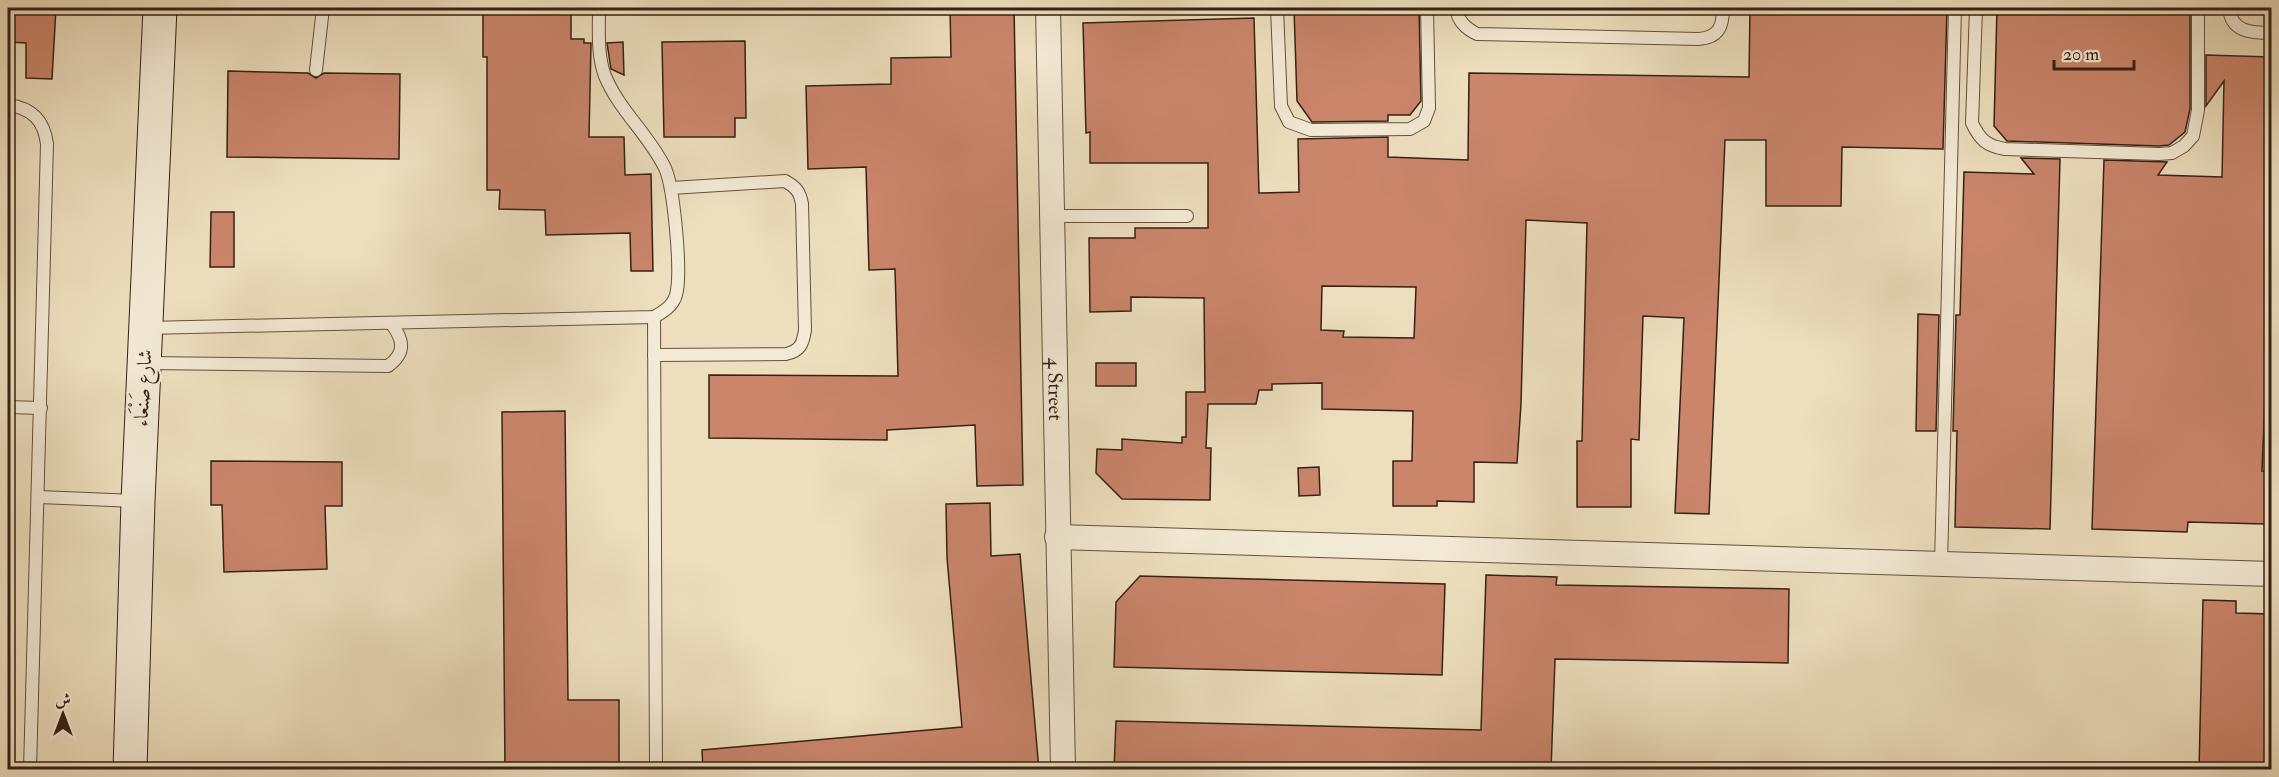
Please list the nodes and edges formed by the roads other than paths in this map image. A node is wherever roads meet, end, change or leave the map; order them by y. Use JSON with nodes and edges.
{"nodes":[{"id":1,"x":160,"y":8,"type":"edge"},
{"id":2,"x":323,"y":8,"type":"edge"},
{"id":3,"x":599,"y":8,"type":"edge"},
{"id":4,"x":1048,"y":8,"type":"edge"},
{"id":5,"x":1277,"y":8,"type":"edge"},
{"id":6,"x":1427,"y":8,"type":"edge"},
{"id":7,"x":1456,"y":8,"type":"edge"},
{"id":8,"x":1723,"y":8,"type":"edge"},
{"id":9,"x":1955,"y":8,"type":"edge"},
{"id":10,"x":1976,"y":8,"type":"edge"},
{"id":11,"x":2198,"y":8,"type":"edge"},
{"id":12,"x":2229,"y":8,"type":"edge"},
{"id":13,"x":2271,"y":33,"type":"edge"},
{"id":14,"x":316,"y":70,"type":"dead end"},
{"id":15,"x":8,"y":105,"type":"edge"},
{"id":16,"x":671,"y":188,"type":"junction"},
{"id":17,"x":1051,"y":216,"type":"junction"},
{"id":18,"x":1187,"y":216,"type":"dead end"},
{"id":19,"x":654,"y":317,"type":"junction"},
{"id":20,"x":390,"y":323,"type":"junction"},
{"id":21,"x":146,"y":328,"type":"junction"},
{"id":22,"x":654,"y":354,"type":"junction"},
{"id":23,"x":145,"y":363,"type":"junction"},
{"id":24,"x":8,"y":407,"type":"edge"},
{"id":25,"x":41,"y":408,"type":"junction"},
{"id":26,"x":39,"y":497,"type":"junction"},
{"id":27,"x":138,"y":501,"type":"junction"},
{"id":28,"x":1057,"y":537,"type":"junction"},
{"id":29,"x":1941,"y":564,"type":"junction"},
{"id":30,"x":2271,"y":574,"type":"edge"},
{"id":31,"x":30,"y":770,"type":"edge"},
{"id":32,"x":130,"y":770,"type":"edge"},
{"id":33,"x":656,"y":770,"type":"edge"},
{"id":34,"x":1063,"y":770,"type":"edge"}],
"edges":[{"from":1,"to":21,"type":"street","name":"شارع صَنْعَاء"},
{"from":2,"to":14,"type":"lane"},
{"from":3,"to":16,"type":"lane"},
{"from":4,"to":17,"type":"street","name":"4 Street"},
{"from":5,"to":6,"type":"lane"},
{"from":7,"to":8,"type":"lane"},
{"from":9,"to":29,"type":"lane"},
{"from":10,"to":11,"type":"lane"},
{"from":12,"to":13,"type":"lane"},
{"from":15,"to":25,"type":"lane"},
{"from":16,"to":19,"type":"lane"},
{"from":16,"to":22,"type":"lane"},
{"from":17,"to":18,"type":"lane"},
{"from":17,"to":28,"type":"street","name":"4 Street"},
{"from":19,"to":20,"type":"lane"},
{"from":19,"to":22,"type":"lane"},
{"from":20,"to":21,"type":"lane"},
{"from":20,"to":23,"type":"lane"},
{"from":21,"to":23,"type":"street","name":"شارع صَنْعَاء"},
{"from":22,"to":33,"type":"lane"},
{"from":23,"to":27,"type":"street","name":"شارع صَنْعَاء"},
{"from":24,"to":25,"type":"lane"},
{"from":25,"to":26,"type":"lane"},
{"from":26,"to":27,"type":"lane"},
{"from":26,"to":31,"type":"lane"},
{"from":27,"to":32,"type":"street","name":"شارع صَنْعَاء"},
{"from":28,"to":29,"type":"street"},
{"from":28,"to":34,"type":"street","name":"4 Street"},
{"from":29,"to":30,"type":"street"}]}
